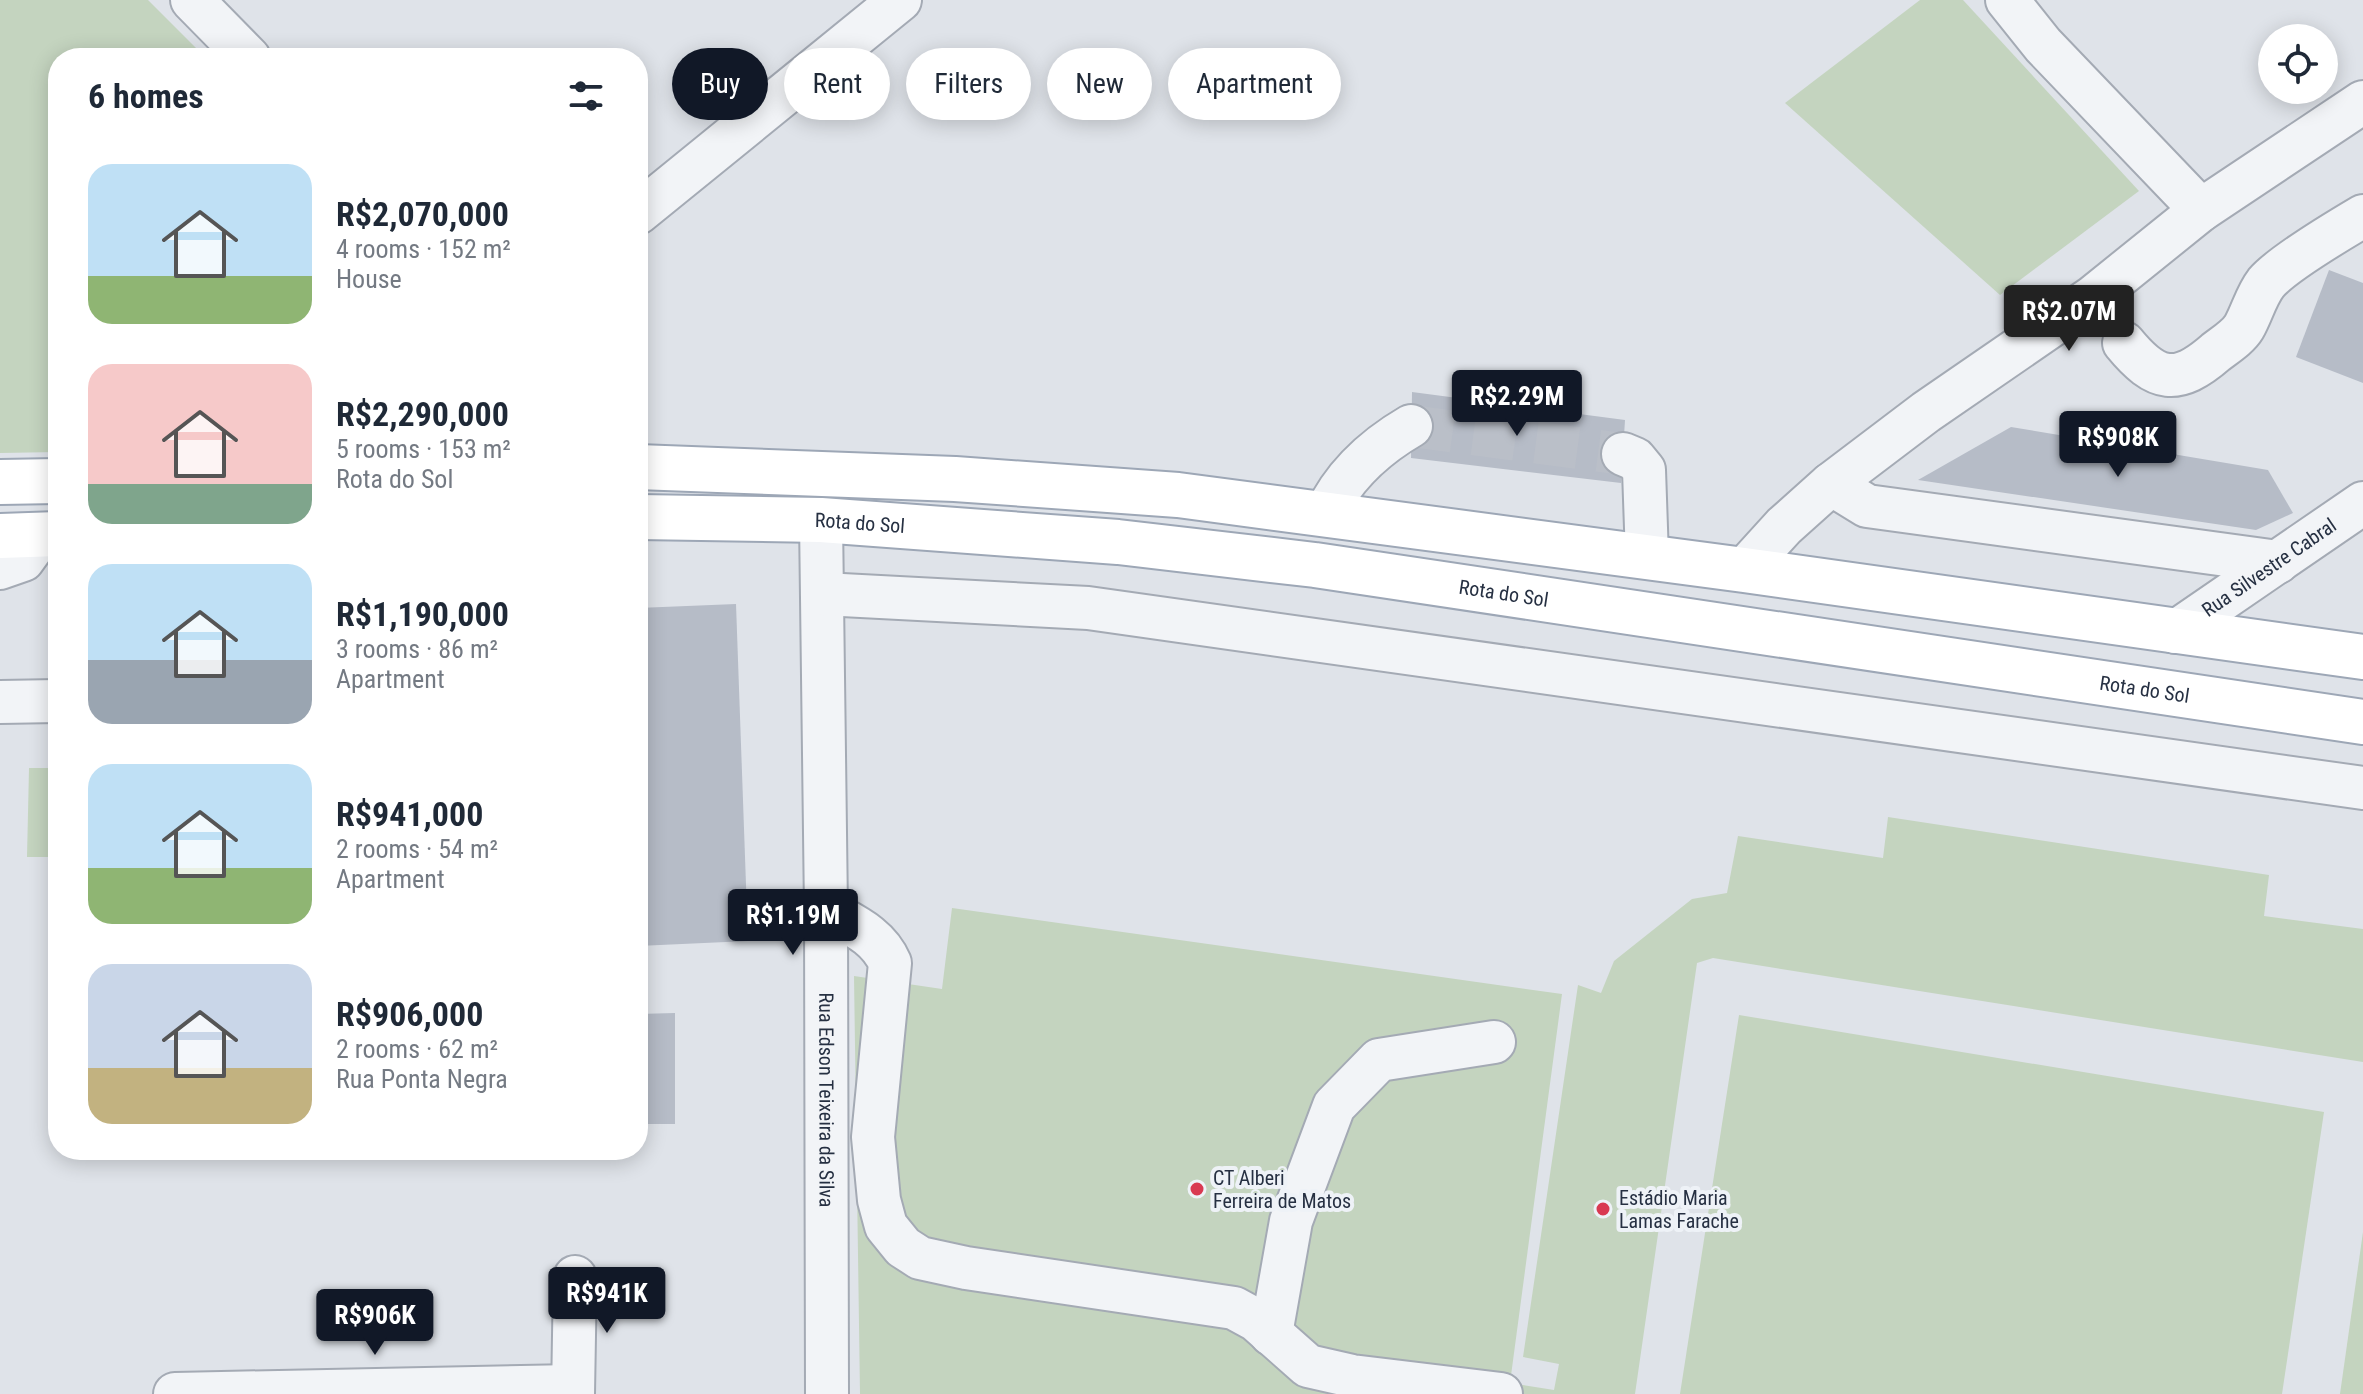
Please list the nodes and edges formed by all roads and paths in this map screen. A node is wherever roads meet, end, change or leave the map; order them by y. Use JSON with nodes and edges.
{"nodes":[{"id":1,"x":192,"y":0,"type":"edge"},
{"id":2,"x":900,"y":0,"type":"edge"},
{"id":3,"x":2007,"y":0,"type":"edge"},
{"id":4,"x":239,"y":48,"type":"edge"},
{"id":5,"x":2363,"y":102,"type":"edge"},
{"id":6,"x":648,"y":205,"type":"edge"},
{"id":7,"x":2201,"y":210,"type":"junction"},
{"id":8,"x":2363,"y":216,"type":"edge"},
{"id":9,"x":2124,"y":343,"type":"dead end"},
{"id":10,"x":1411,"y":426,"type":"tunnel mouth"},
{"id":11,"x":1623,"y":454,"type":"dead end"},
{"id":12,"x":648,"y":463,"type":"edge"},
{"id":13,"x":48,"y":481,"type":"edge"},
{"id":14,"x":0,"y":482,"type":"edge"},
{"id":15,"x":1831,"y":484,"type":"junction"},
{"id":16,"x":2363,"y":503,"type":"edge"},
{"id":17,"x":1325,"y":515,"type":"junction"},
{"id":18,"x":648,"y":517,"type":"edge"},
{"id":19,"x":821,"y":520,"type":"junction"},
{"id":20,"x":33,"y":535,"type":"edge"},
{"id":21,"x":1647,"y":557,"type":"junction"},
{"id":22,"x":2278,"y":562,"type":"junction"},
{"id":23,"x":0,"y":568,"type":"edge"},
{"id":24,"x":1744,"y":570,"type":"junction"},
{"id":25,"x":823,"y":594,"type":"junction"},
{"id":26,"x":2175,"y":632,"type":"junction"},
{"id":27,"x":2363,"y":657,"type":"edge"},
{"id":28,"x":48,"y":701,"type":"edge"},
{"id":29,"x":0,"y":702,"type":"edge"},
{"id":30,"x":2363,"y":722,"type":"edge"},
{"id":31,"x":2363,"y":788,"type":"edge"},
{"id":32,"x":826,"y":910,"type":"junction"},
{"id":33,"x":1494,"y":1042,"type":"dead end"},
{"id":34,"x":575,"y":1277,"type":"dead end"},
{"id":35,"x":1271,"y":1334,"type":"junction"},
{"id":36,"x":573,"y":1390,"type":"edge"},
{"id":37,"x":175,"y":1394,"type":"edge"},
{"id":38,"x":827,"y":1394,"type":"edge"},
{"id":39,"x":1501,"y":1394,"type":"edge"}],
"edges":[{"from":1,"to":4,"type":"street"},
{"from":2,"to":6,"type":"street"},
{"from":3,"to":7,"type":"street"},
{"from":5,"to":7,"type":"street"},
{"from":7,"to":15,"type":"street"},
{"from":8,"to":9,"type":"street"},
{"from":10,"to":17,"type":"street"},
{"from":11,"to":21,"type":"street"},
{"from":12,"to":17,"type":"main road"},
{"from":13,"to":14,"type":"main road"},
{"from":15,"to":22,"type":"street"},
{"from":15,"to":24,"type":"street"},
{"from":16,"to":22,"type":"street","name":"Rua Silvestre Cabral"},
{"from":17,"to":21,"type":"main road"},
{"from":18,"to":19,"type":"main road","name":"Rota do Sol"},
{"from":19,"to":25,"type":"street","name":"Rua Edson Teixeira da Silva"},
{"from":19,"to":30,"type":"main road","name":"Rota do Sol"},
{"from":20,"to":23,"type":"street"},
{"from":21,"to":24,"type":"main road"},
{"from":22,"to":26,"type":"street","name":"Rua Silvestre Cabral"},
{"from":24,"to":26,"type":"main road"},
{"from":25,"to":31,"type":"street"},
{"from":25,"to":32,"type":"street","name":"Rua Edson Teixeira da Silva"},
{"from":26,"to":27,"type":"main road"},
{"from":28,"to":29,"type":"street"},
{"from":32,"to":35,"type":"street"},
{"from":32,"to":38,"type":"street","name":"Rua Edson Teixeira da Silva"},
{"from":33,"to":35,"type":"street"},
{"from":34,"to":36,"type":"street"},
{"from":35,"to":39,"type":"street"},
{"from":36,"to":37,"type":"street"}]}
